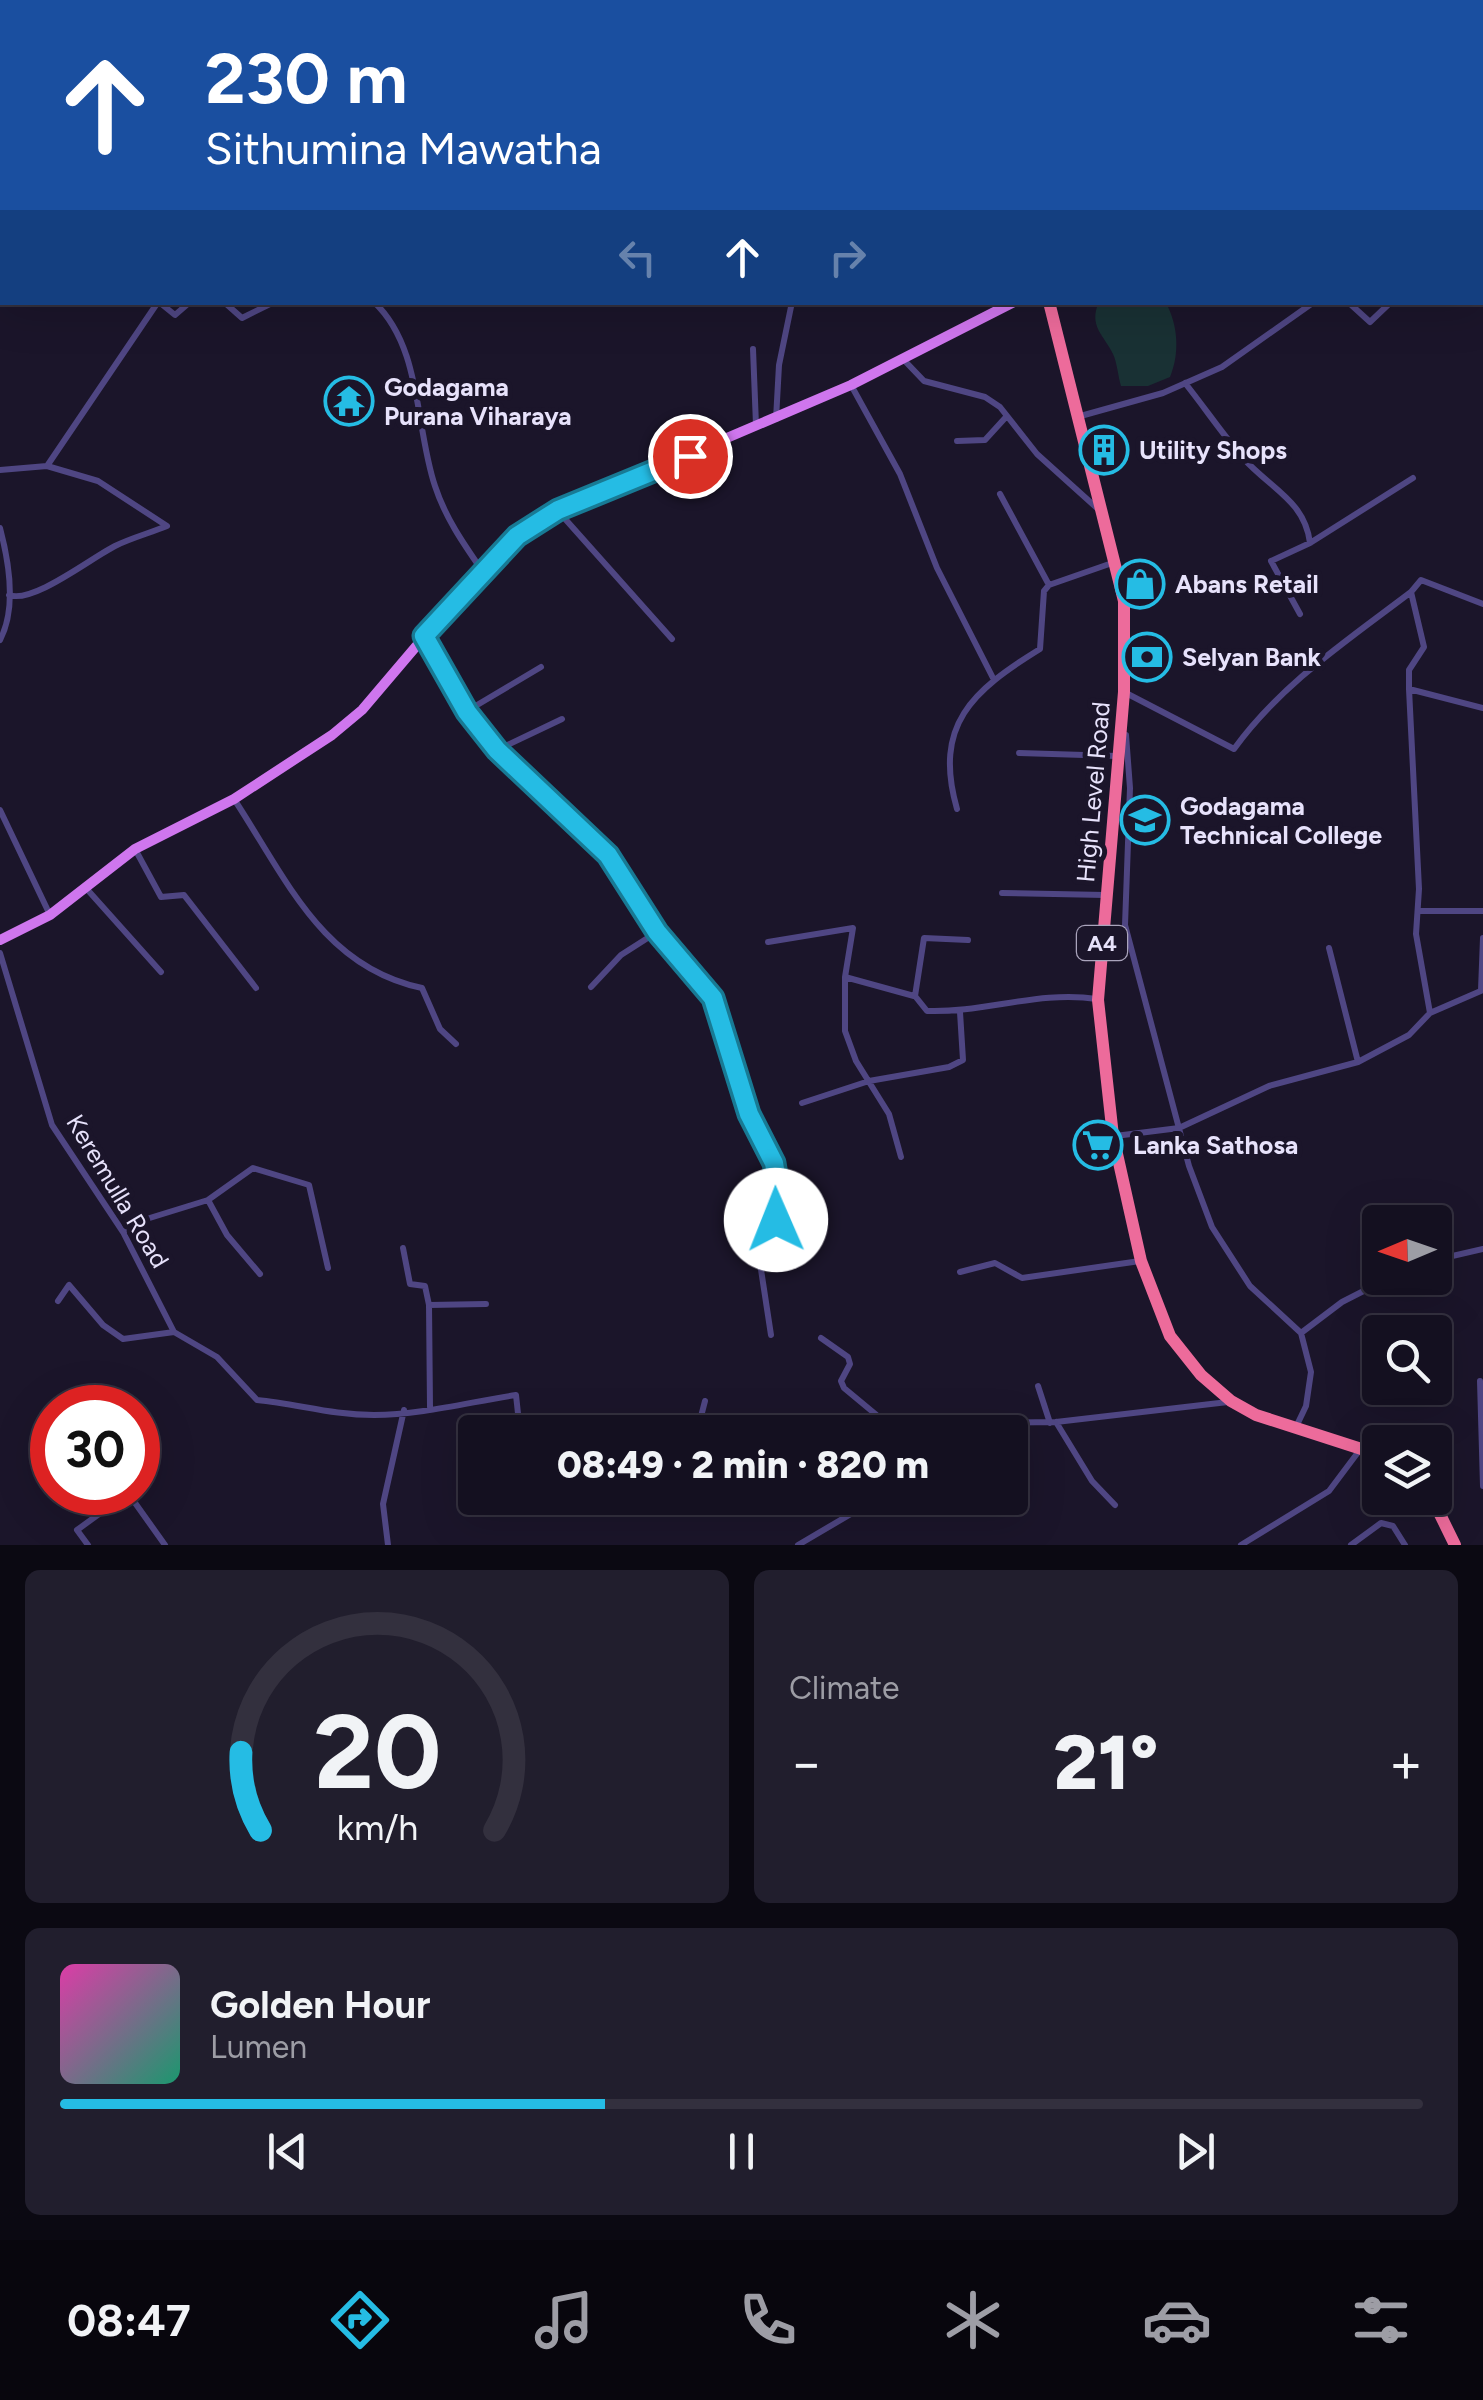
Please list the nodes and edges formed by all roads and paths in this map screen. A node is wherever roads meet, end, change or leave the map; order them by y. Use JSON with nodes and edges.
{"nodes":[{"id":1,"x":157,"y":305,"type":"edge"},
{"id":2,"x":163,"y":305,"type":"edge"},
{"id":3,"x":187,"y":305,"type":"edge"},
{"id":4,"x":227,"y":305,"type":"edge"},
{"id":5,"x":268,"y":305,"type":"edge"},
{"id":6,"x":377,"y":305,"type":"edge"},
{"id":7,"x":791,"y":305,"type":"edge"},
{"id":8,"x":1008,"y":305,"type":"edge"},
{"id":9,"x":1050,"y":305,"type":"edge"},
{"id":10,"x":1310,"y":305,"type":"edge"},
{"id":11,"x":1351,"y":305,"type":"edge"},
{"id":12,"x":1388,"y":305,"type":"edge"},
{"id":13,"x":753,"y":349,"type":"dead end"},
{"id":14,"x":903,"y":359,"type":"junction"},
{"id":15,"x":1185,"y":383,"type":"junction"},
{"id":16,"x":851,"y":385,"type":"junction"},
{"id":17,"x":1006,"y":417,"type":"junction"},
{"id":18,"x":1076,"y":417,"type":"junction"},
{"id":19,"x":776,"y":419,"type":"junction"},
{"id":20,"x":756,"y":426,"type":"junction"},
{"id":21,"x":957,"y":441,"type":"dead end"},
{"id":22,"x":47,"y":466,"type":"junction"},
{"id":23,"x":0,"y":470,"type":"edge"},
{"id":24,"x":1413,"y":478,"type":"dead end"},
{"id":25,"x":1000,"y":494,"type":"dead end"},
{"id":26,"x":558,"y":510,"type":"junction"},
{"id":27,"x":1099,"y":510,"type":"junction"},
{"id":28,"x":0,"y":528,"type":"edge"},
{"id":29,"x":1310,"y":543,"type":"junction"},
{"id":30,"x":1116,"y":561,"type":"junction"},
{"id":31,"x":481,"y":570,"type":"junction"},
{"id":32,"x":1049,"y":585,"type":"junction"},
{"id":33,"x":1411,"y":592,"type":"junction"},
{"id":34,"x":9,"y":595,"type":"junction"},
{"id":35,"x":1483,"y":604,"type":"edge"},
{"id":36,"x":1300,"y":614,"type":"dead end"},
{"id":37,"x":424,"y":636,"type":"junction"},
{"id":38,"x":672,"y":639,"type":"dead end"},
{"id":39,"x":0,"y":640,"type":"edge"},
{"id":40,"x":541,"y":667,"type":"dead end"},
{"id":41,"x":993,"y":678,"type":"junction"},
{"id":42,"x":1409,"y":689,"type":"junction"},
{"id":43,"x":1124,"y":698,"type":"junction"},
{"id":44,"x":1483,"y":708,"type":"edge"},
{"id":45,"x":467,"y":712,"type":"junction"},
{"id":46,"x":562,"y":719,"type":"dead end"},
{"id":47,"x":497,"y":750,"type":"junction"},
{"id":48,"x":1019,"y":754,"type":"dead end"},
{"id":49,"x":1118,"y":756,"type":"junction"},
{"id":50,"x":234,"y":799,"type":"junction"},
{"id":51,"x":0,"y":810,"type":"edge"},
{"id":52,"x":957,"y":810,"type":"dead end"},
{"id":53,"x":135,"y":848,"type":"junction"},
{"id":54,"x":84,"y":886,"type":"junction"},
{"id":55,"x":1002,"y":893,"type":"dead end"},
{"id":56,"x":1106,"y":896,"type":"junction"},
{"id":57,"x":1418,"y":911,"type":"junction"},
{"id":58,"x":1483,"y":911,"type":"edge"},
{"id":59,"x":50,"y":915,"type":"junction"},
{"id":60,"x":657,"y":932,"type":"junction"},
{"id":61,"x":1483,"y":938,"type":"edge"},
{"id":62,"x":0,"y":940,"type":"edge"},
{"id":63,"x":968,"y":940,"type":"dead end"},
{"id":64,"x":768,"y":942,"type":"dead end"},
{"id":65,"x":1329,"y":948,"type":"dead end"},
{"id":66,"x":0,"y":952,"type":"edge"},
{"id":67,"x":161,"y":972,"type":"dead end"},
{"id":68,"x":845,"y":977,"type":"junction"},
{"id":69,"x":592,"y":986,"type":"dead end"},
{"id":70,"x":256,"y":988,"type":"dead end"},
{"id":71,"x":1482,"y":990,"type":"edge"},
{"id":72,"x":915,"y":996,"type":"junction"},
{"id":73,"x":1098,"y":1000,"type":"junction"},
{"id":74,"x":960,"y":1012,"type":"junction"},
{"id":75,"x":1430,"y":1013,"type":"junction"},
{"id":76,"x":456,"y":1044,"type":"dead end"},
{"id":77,"x":1358,"y":1062,"type":"junction"},
{"id":78,"x":869,"y":1081,"type":"junction"},
{"id":79,"x":802,"y":1103,"type":"dead end"},
{"id":80,"x":1180,"y":1128,"type":"junction"},
{"id":81,"x":1113,"y":1136,"type":"junction"},
{"id":82,"x":901,"y":1157,"type":"dead end"},
{"id":83,"x":208,"y":1200,"type":"junction"},
{"id":84,"x":123,"y":1232,"type":"junction"},
{"id":85,"x":403,"y":1248,"type":"dead end"},
{"id":86,"x":1483,"y":1249,"type":"edge"},
{"id":87,"x":1452,"y":1256,"type":"edge"},
{"id":88,"x":1142,"y":1261,"type":"junction"},
{"id":89,"x":328,"y":1268,"type":"dead end"},
{"id":90,"x":960,"y":1272,"type":"dead end"},
{"id":91,"x":260,"y":1274,"type":"dead end"},
{"id":92,"x":1362,"y":1292,"type":"edge"},
{"id":93,"x":58,"y":1301,"type":"dead end"},
{"id":94,"x":486,"y":1304,"type":"dead end"},
{"id":95,"x":429,"y":1305,"type":"junction"},
{"id":96,"x":174,"y":1332,"type":"junction"},
{"id":97,"x":1301,"y":1334,"type":"junction"},
{"id":98,"x":771,"y":1335,"type":"dead end"},
{"id":99,"x":821,"y":1338,"type":"dead end"},
{"id":100,"x":1483,"y":1384,"type":"edge"},
{"id":101,"x":1038,"y":1386,"type":"dead end"},
{"id":102,"x":706,"y":1401,"type":"dead end"},
{"id":103,"x":1231,"y":1401,"type":"junction"},
{"id":104,"x":430,"y":1407,"type":"junction"},
{"id":105,"x":404,"y":1410,"type":"junction"},
{"id":106,"x":518,"y":1415,"type":"edge"},
{"id":107,"x":702,"y":1415,"type":"edge"},
{"id":108,"x":877,"y":1415,"type":"edge"},
{"id":109,"x":1054,"y":1422,"type":"junction"},
{"id":110,"x":1028,"y":1423,"type":"edge"},
{"id":111,"x":1295,"y":1428,"type":"junction"},
{"id":112,"x":1362,"y":1447,"type":"joint"},
{"id":113,"x":1483,"y":1486,"type":"edge"},
{"id":114,"x":1114,"y":1505,"type":"dead end"},
{"id":115,"x":849,"y":1515,"type":"edge"},
{"id":116,"x":1440,"y":1515,"type":"edge"},
{"id":117,"x":88,"y":1545,"type":"edge"},
{"id":118,"x":164,"y":1545,"type":"edge"},
{"id":119,"x":388,"y":1545,"type":"edge"},
{"id":120,"x":798,"y":1545,"type":"edge"},
{"id":121,"x":1241,"y":1545,"type":"edge"},
{"id":122,"x":1351,"y":1545,"type":"edge"},
{"id":123,"x":1406,"y":1545,"type":"edge"},
{"id":124,"x":1455,"y":1545,"type":"edge"}],
"edges":[{"from":1,"to":22,"type":"street"},
{"from":2,"to":3,"type":"street"},
{"from":4,"to":5,"type":"street"},
{"from":6,"to":31,"type":"street"},
{"from":7,"to":19,"type":"street"},
{"from":8,"to":14,"type":"main road"},
{"from":9,"to":18,"type":"highway","name":"High Level Road","number":"A4"},
{"from":10,"to":15,"type":"street"},
{"from":11,"to":12,"type":"street"},
{"from":13,"to":20,"type":"street"},
{"from":14,"to":16,"type":"main road"},
{"from":14,"to":17,"type":"street"},
{"from":15,"to":18,"type":"street"},
{"from":15,"to":29,"type":"street"},
{"from":16,"to":19,"type":"main road"},
{"from":16,"to":41,"type":"street"},
{"from":17,"to":21,"type":"street"},
{"from":17,"to":27,"type":"street"},
{"from":18,"to":27,"type":"highway","name":"High Level Road","number":"A4"},
{"from":19,"to":20,"type":"main road"},
{"from":20,"to":26,"type":"main road"},
{"from":22,"to":23,"type":"street"},
{"from":22,"to":34,"type":"street"},
{"from":24,"to":29,"type":"street"},
{"from":25,"to":32,"type":"street"},
{"from":26,"to":31,"type":"main road"},
{"from":26,"to":38,"type":"street"},
{"from":27,"to":30,"type":"highway","name":"High Level Road","number":"A4"},
{"from":28,"to":34,"type":"street"},
{"from":29,"to":36,"type":"street"},
{"from":30,"to":32,"type":"street"},
{"from":30,"to":43,"type":"highway","name":"High Level Road","number":"A4"},
{"from":31,"to":37,"type":"main road"},
{"from":32,"to":41,"type":"street"},
{"from":33,"to":35,"type":"street"},
{"from":33,"to":42,"type":"street"},
{"from":33,"to":43,"type":"street"},
{"from":34,"to":39,"type":"street"},
{"from":37,"to":45,"type":"street"},
{"from":37,"to":50,"type":"main road"},
{"from":40,"to":45,"type":"street"},
{"from":41,"to":52,"type":"street"},
{"from":42,"to":44,"type":"street"},
{"from":42,"to":57,"type":"street"},
{"from":43,"to":49,"type":"highway","name":"High Level Road","number":"A4"},
{"from":43,"to":80,"type":"street"},
{"from":45,"to":47,"type":"street"},
{"from":46,"to":47,"type":"street"},
{"from":47,"to":60,"type":"street"},
{"from":48,"to":49,"type":"street"},
{"from":49,"to":56,"type":"highway","name":"High Level Road","number":"A4"},
{"from":50,"to":53,"type":"main road"},
{"from":50,"to":76,"type":"street"},
{"from":51,"to":59,"type":"street"},
{"from":53,"to":54,"type":"main road"},
{"from":53,"to":70,"type":"street"},
{"from":54,"to":59,"type":"main road"},
{"from":54,"to":67,"type":"street"},
{"from":55,"to":56,"type":"street"},
{"from":56,"to":73,"type":"highway","name":"High Level Road","number":"A4"},
{"from":57,"to":58,"type":"street"},
{"from":57,"to":75,"type":"street"},
{"from":59,"to":62,"type":"main road"},
{"from":60,"to":69,"type":"street"},
{"from":60,"to":98,"type":"street"},
{"from":61,"to":71,"type":"street"},
{"from":63,"to":72,"type":"street"},
{"from":64,"to":68,"type":"street"},
{"from":65,"to":77,"type":"street"},
{"from":66,"to":84,"type":"street","name":"Keremulla Road"},
{"from":68,"to":72,"type":"street"},
{"from":68,"to":78,"type":"street"},
{"from":71,"to":75,"type":"street"},
{"from":72,"to":74,"type":"street"},
{"from":73,"to":74,"type":"street"},
{"from":73,"to":81,"type":"highway","name":"High Level Road","number":"A4"},
{"from":74,"to":78,"type":"street"},
{"from":75,"to":77,"type":"street"},
{"from":77,"to":80,"type":"street"},
{"from":78,"to":79,"type":"street"},
{"from":78,"to":82,"type":"street"},
{"from":80,"to":81,"type":"street"},
{"from":80,"to":97,"type":"street"},
{"from":81,"to":88,"type":"highway","name":"High Level Road","number":"A4"},
{"from":83,"to":84,"type":"street"},
{"from":83,"to":89,"type":"street"},
{"from":83,"to":91,"type":"street"},
{"from":84,"to":96,"type":"street","name":"Keremulla Road"},
{"from":85,"to":95,"type":"street"},
{"from":86,"to":87,"type":"street"},
{"from":88,"to":90,"type":"street"},
{"from":88,"to":103,"type":"highway","name":"High Level Road","number":"A4"},
{"from":92,"to":97,"type":"street"},
{"from":93,"to":96,"type":"street"},
{"from":94,"to":95,"type":"street"},
{"from":95,"to":104,"type":"street"},
{"from":96,"to":105,"type":"street"},
{"from":97,"to":111,"type":"street"},
{"from":99,"to":108,"type":"street"},
{"from":100,"to":113,"type":"street"},
{"from":101,"to":109,"type":"street"},
{"from":102,"to":107,"type":"street"},
{"from":103,"to":109,"type":"street"},
{"from":103,"to":111,"type":"highway","name":"High Level Road","number":"A4"},
{"from":104,"to":105,"type":"street"},
{"from":104,"to":106,"type":"street"},
{"from":105,"to":119,"type":"street"},
{"from":109,"to":110,"type":"street"},
{"from":109,"to":114,"type":"street"},
{"from":111,"to":112,"type":"highway","name":"High Level Road","number":"A4"},
{"from":112,"to":121,"type":"street"},
{"from":115,"to":120,"type":"street"},
{"from":116,"to":124,"type":"highway"},
{"from":117,"to":118,"type":"street"},
{"from":122,"to":123,"type":"street"}]}
